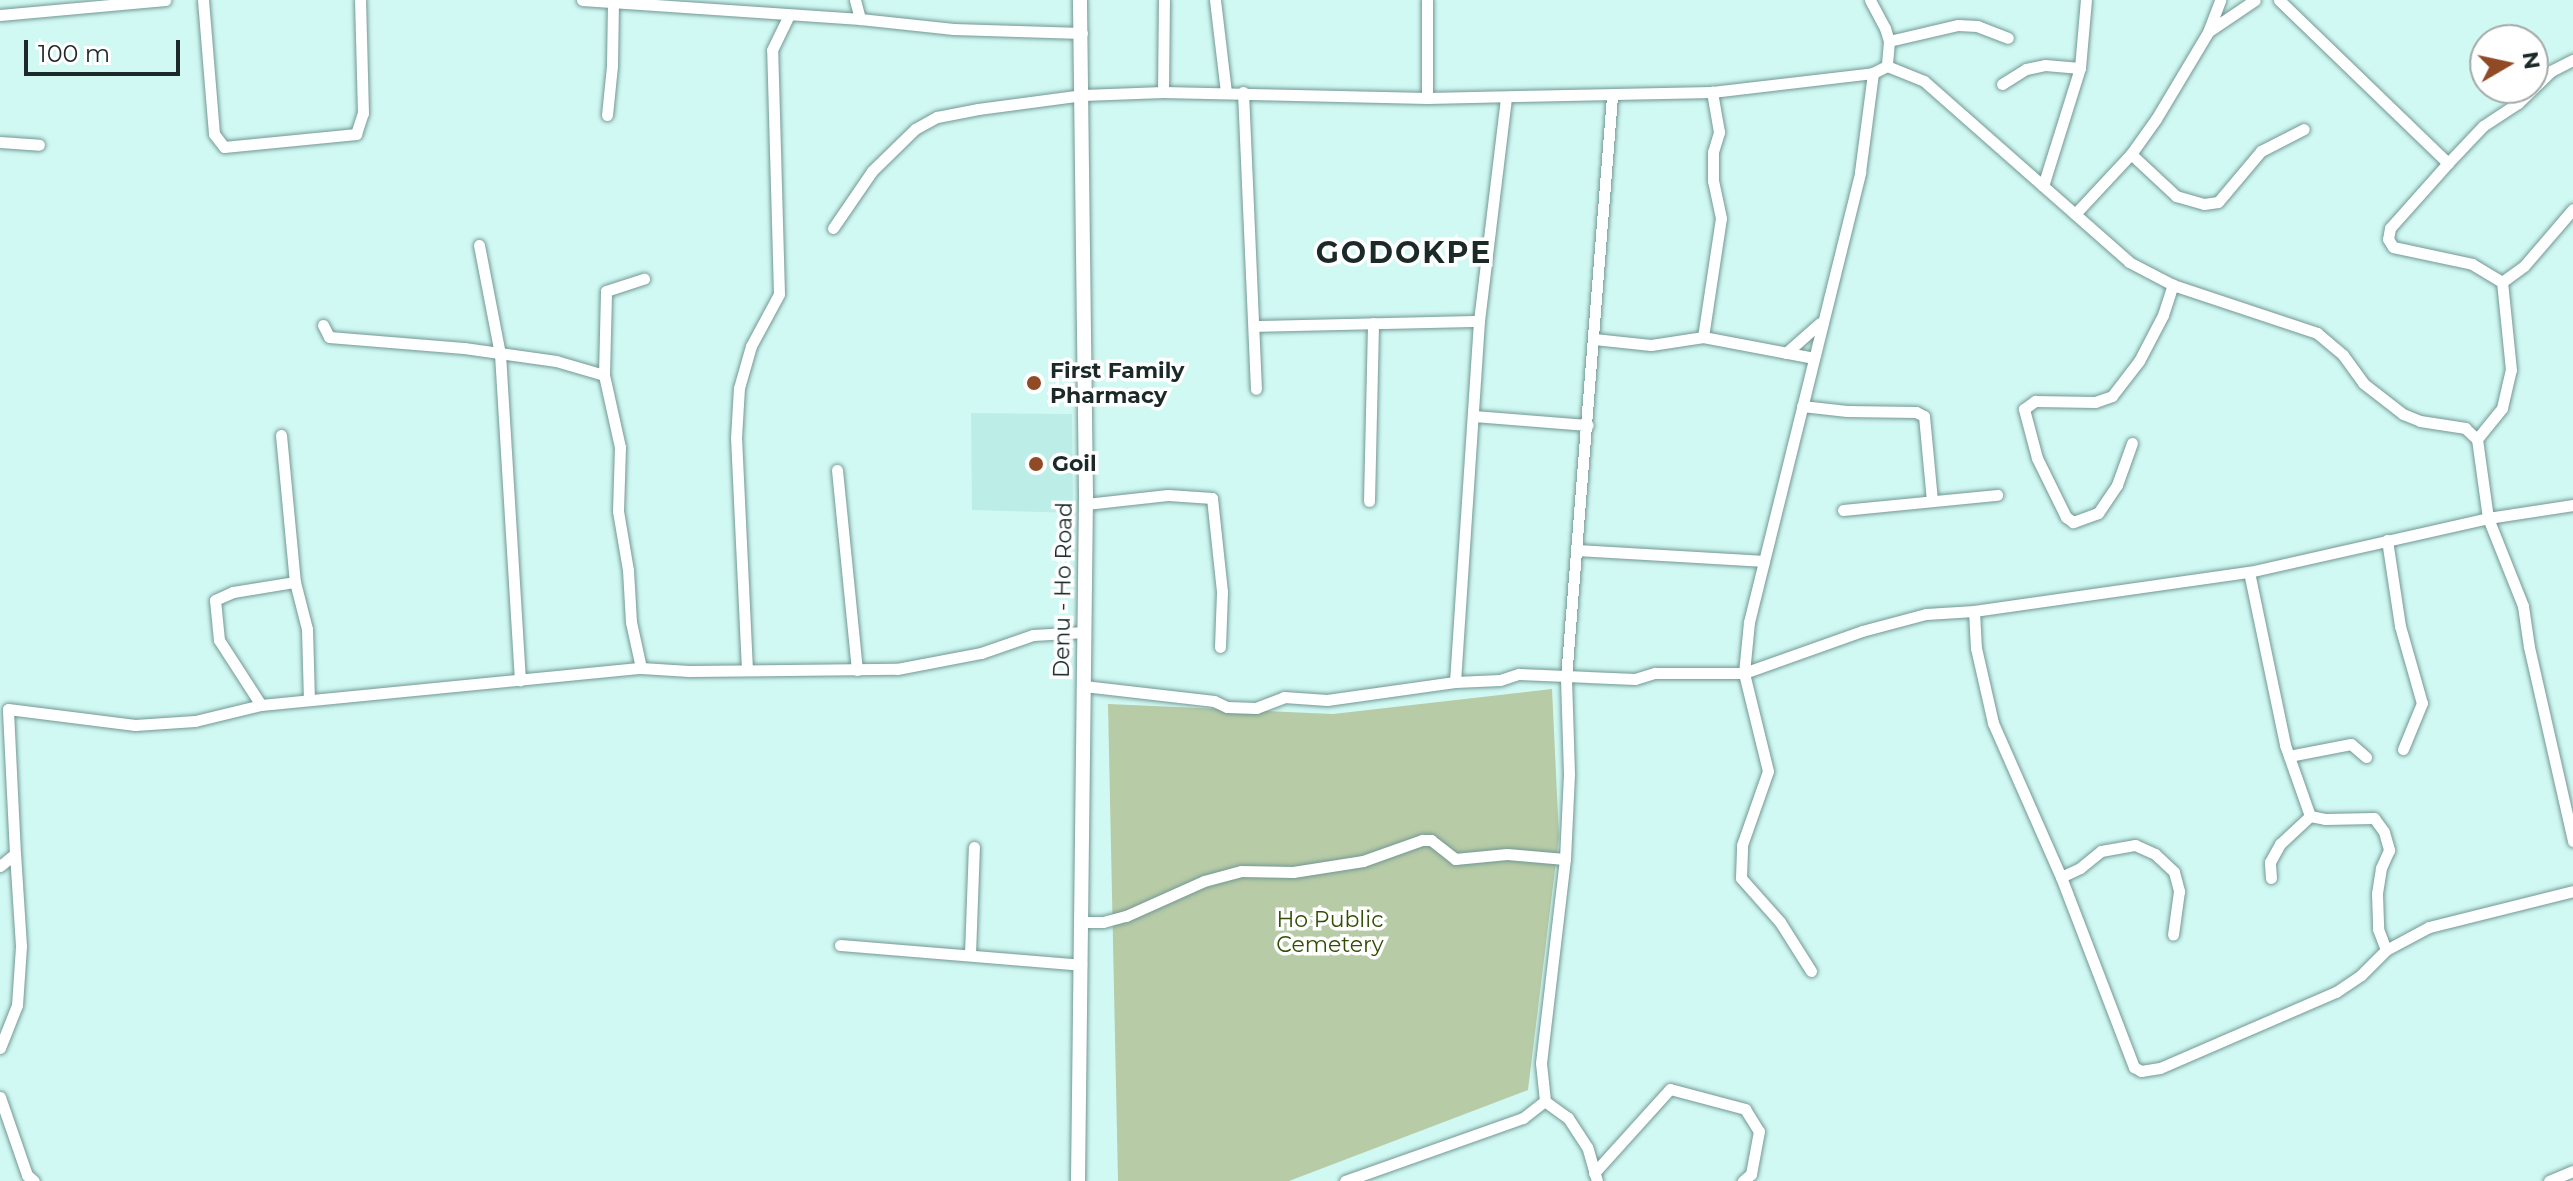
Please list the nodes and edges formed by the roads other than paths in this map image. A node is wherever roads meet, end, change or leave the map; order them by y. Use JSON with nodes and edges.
{"nodes":[{"id":1,"x":165,"y":0,"type":"edge"},
{"id":2,"x":203,"y":0,"type":"edge"},
{"id":3,"x":360,"y":0,"type":"edge"},
{"id":4,"x":582,"y":0,"type":"edge"},
{"id":5,"x":855,"y":0,"type":"edge"},
{"id":6,"x":1080,"y":0,"type":"edge"},
{"id":7,"x":1164,"y":0,"type":"edge"},
{"id":8,"x":1215,"y":0,"type":"edge"},
{"id":9,"x":1427,"y":0,"type":"edge"},
{"id":10,"x":1870,"y":0,"type":"edge"},
{"id":11,"x":2086,"y":0,"type":"edge"},
{"id":12,"x":2220,"y":0,"type":"edge"},
{"id":13,"x":2255,"y":0,"type":"edge"},
{"id":14,"x":2279,"y":0,"type":"edge"},
{"id":15,"x":613,"y":2,"type":"junction"},
{"id":16,"x":711,"y":5,"type":"edge"},
{"id":17,"x":0,"y":15,"type":"edge"},
{"id":18,"x":789,"y":15,"type":"junction"},
{"id":19,"x":860,"y":19,"type":"junction"},
{"id":20,"x":2208,"y":32,"type":"junction"},
{"id":21,"x":1082,"y":33,"type":"junction"},
{"id":22,"x":2008,"y":38,"type":"dead end"},
{"id":23,"x":1889,"y":41,"type":"junction"},
{"id":24,"x":2573,"y":60,"type":"edge"},
{"id":25,"x":1887,"y":66,"type":"junction"},
{"id":26,"x":2080,"y":68,"type":"junction"},
{"id":27,"x":1873,"y":73,"type":"junction"},
{"id":28,"x":2002,"y":84,"type":"dead end"},
{"id":29,"x":1163,"y":92,"type":"junction"},
{"id":30,"x":1226,"y":92,"type":"junction"},
{"id":31,"x":1243,"y":92,"type":"junction"},
{"id":32,"x":1712,"y":92,"type":"junction"},
{"id":33,"x":1083,"y":95,"type":"junction"},
{"id":34,"x":1612,"y":96,"type":"junction"},
{"id":35,"x":1427,"y":98,"type":"junction"},
{"id":36,"x":1506,"y":98,"type":"junction"},
{"id":37,"x":607,"y":115,"type":"dead end"},
{"id":38,"x":2304,"y":129,"type":"dead end"},
{"id":39,"x":0,"y":142,"type":"edge"},
{"id":40,"x":39,"y":145,"type":"dead end"},
{"id":41,"x":2131,"y":154,"type":"junction"},
{"id":42,"x":2448,"y":163,"type":"junction"},
{"id":43,"x":2043,"y":186,"type":"junction"},
{"id":44,"x":2573,"y":209,"type":"edge"},
{"id":45,"x":2075,"y":214,"type":"junction"},
{"id":46,"x":833,"y":228,"type":"dead end"},
{"id":47,"x":479,"y":245,"type":"dead end"},
{"id":48,"x":644,"y":279,"type":"dead end"},
{"id":49,"x":2502,"y":282,"type":"junction"},
{"id":50,"x":2173,"y":285,"type":"junction"},
{"id":51,"x":1479,"y":321,"type":"junction"},
{"id":52,"x":1820,"y":322,"type":"junction"},
{"id":53,"x":1373,"y":323,"type":"junction"},
{"id":54,"x":323,"y":325,"type":"dead end"},
{"id":55,"x":1255,"y":326,"type":"junction"},
{"id":56,"x":1703,"y":337,"type":"junction"},
{"id":57,"x":1594,"y":339,"type":"junction"},
{"id":58,"x":1786,"y":353,"type":"junction"},
{"id":59,"x":500,"y":354,"type":"junction"},
{"id":60,"x":1814,"y":358,"type":"junction"},
{"id":61,"x":604,"y":375,"type":"junction"},
{"id":62,"x":1256,"y":389,"type":"dead end"},
{"id":63,"x":1802,"y":406,"type":"junction"},
{"id":64,"x":1473,"y":416,"type":"junction"},
{"id":65,"x":1588,"y":425,"type":"junction"},
{"id":66,"x":281,"y":435,"type":"dead end"},
{"id":67,"x":2477,"y":439,"type":"junction"},
{"id":68,"x":2132,"y":443,"type":"dead end"},
{"id":69,"x":837,"y":470,"type":"dead end"},
{"id":70,"x":1997,"y":495,"type":"dead end"},
{"id":71,"x":1932,"y":500,"type":"junction"},
{"id":72,"x":1369,"y":501,"type":"dead end"},
{"id":73,"x":1086,"y":504,"type":"junction"},
{"id":74,"x":2573,"y":505,"type":"edge"},
{"id":75,"x":1843,"y":510,"type":"dead end"},
{"id":76,"x":2488,"y":518,"type":"junction"},
{"id":77,"x":2387,"y":540,"type":"junction"},
{"id":78,"x":1578,"y":550,"type":"junction"},
{"id":79,"x":1764,"y":561,"type":"junction"},
{"id":80,"x":2249,"y":572,"type":"junction"},
{"id":81,"x":295,"y":582,"type":"junction"},
{"id":82,"x":1974,"y":611,"type":"junction"},
{"id":83,"x":1085,"y":632,"type":"junction"},
{"id":84,"x":1220,"y":647,"type":"dead end"},
{"id":85,"x":641,"y":668,"type":"junction"},
{"id":86,"x":747,"y":670,"type":"junction"},
{"id":87,"x":857,"y":670,"type":"junction"},
{"id":88,"x":1744,"y":673,"type":"junction"},
{"id":89,"x":1566,"y":678,"type":"junction"},
{"id":90,"x":520,"y":680,"type":"junction"},
{"id":91,"x":1455,"y":682,"type":"junction"},
{"id":92,"x":1084,"y":686,"type":"junction"},
{"id":93,"x":309,"y":700,"type":"junction"},
{"id":94,"x":261,"y":705,"type":"junction"},
{"id":95,"x":4,"y":709,"type":"edge"},
{"id":96,"x":2403,"y":749,"type":"dead end"},
{"id":97,"x":2289,"y":756,"type":"junction"},
{"id":98,"x":2366,"y":757,"type":"dead end"},
{"id":99,"x":2310,"y":816,"type":"junction"},
{"id":100,"x":2573,"y":841,"type":"edge"},
{"id":101,"x":974,"y":847,"type":"dead end"},
{"id":102,"x":15,"y":854,"type":"junction"},
{"id":103,"x":1565,"y":859,"type":"junction"},
{"id":104,"x":0,"y":866,"type":"edge"},
{"id":105,"x":2061,"y":877,"type":"junction"},
{"id":106,"x":2271,"y":878,"type":"dead end"},
{"id":107,"x":2573,"y":891,"type":"edge"},
{"id":108,"x":1081,"y":922,"type":"junction"},
{"id":109,"x":2173,"y":935,"type":"dead end"},
{"id":110,"x":840,"y":945,"type":"dead end"},
{"id":111,"x":2386,"y":950,"type":"junction"},
{"id":112,"x":970,"y":954,"type":"junction"},
{"id":113,"x":1081,"y":965,"type":"junction"},
{"id":114,"x":1811,"y":971,"type":"dead end"},
{"id":115,"x":0,"y":1048,"type":"edge"},
{"id":116,"x":0,"y":1097,"type":"edge"},
{"id":117,"x":1545,"y":1101,"type":"junction"},
{"id":118,"x":2573,"y":1171,"type":"edge"},
{"id":119,"x":1596,"y":1177,"type":"edge"},
{"id":120,"x":34,"y":1181,"type":"edge"},
{"id":121,"x":1078,"y":1181,"type":"edge"},
{"id":122,"x":1345,"y":1181,"type":"edge"},
{"id":123,"x":1743,"y":1181,"type":"edge"},
{"id":124,"x":2549,"y":1181,"type":"edge"}],
"edges":[{"from":1,"to":17,"type":"street"},
{"from":2,"to":3,"type":"street"},
{"from":4,"to":15,"type":"street"},
{"from":5,"to":19,"type":"street"},
{"from":6,"to":21,"type":"main road","name":"Denu - Ho Road"},
{"from":7,"to":29,"type":"street"},
{"from":8,"to":30,"type":"street"},
{"from":9,"to":35,"type":"street"},
{"from":10,"to":23,"type":"street"},
{"from":11,"to":26,"type":"street"},
{"from":12,"to":20,"type":"street"},
{"from":13,"to":20,"type":"street"},
{"from":14,"to":42,"type":"street"},
{"from":15,"to":16,"type":"street"},
{"from":15,"to":37,"type":"street"},
{"from":16,"to":18,"type":"street"},
{"from":18,"to":19,"type":"street"},
{"from":18,"to":86,"type":"street"},
{"from":19,"to":21,"type":"street"},
{"from":20,"to":41,"type":"street"},
{"from":21,"to":33,"type":"main road","name":"Denu - Ho Road"},
{"from":22,"to":23,"type":"street"},
{"from":23,"to":25,"type":"street"},
{"from":24,"to":42,"type":"street"},
{"from":25,"to":27,"type":"street"},
{"from":25,"to":43,"type":"street"},
{"from":26,"to":28,"type":"street"},
{"from":26,"to":43,"type":"street"},
{"from":27,"to":32,"type":"street"},
{"from":27,"to":52,"type":"street"},
{"from":29,"to":30,"type":"street"},
{"from":29,"to":33,"type":"street"},
{"from":30,"to":31,"type":"street"},
{"from":31,"to":35,"type":"street"},
{"from":31,"to":55,"type":"street"},
{"from":32,"to":34,"type":"street"},
{"from":32,"to":56,"type":"street"},
{"from":33,"to":46,"type":"street"},
{"from":33,"to":73,"type":"main road","name":"Denu - Ho Road"},
{"from":34,"to":36,"type":"street"},
{"from":34,"to":57,"type":"street"},
{"from":35,"to":36,"type":"street"},
{"from":36,"to":51,"type":"street"},
{"from":38,"to":41,"type":"street"},
{"from":39,"to":40,"type":"street"},
{"from":41,"to":45,"type":"street"},
{"from":42,"to":49,"type":"street"},
{"from":43,"to":45,"type":"street"},
{"from":44,"to":49,"type":"street"},
{"from":45,"to":50,"type":"street"},
{"from":47,"to":59,"type":"street"},
{"from":48,"to":61,"type":"street"},
{"from":49,"to":67,"type":"street"},
{"from":50,"to":67,"type":"street"},
{"from":50,"to":68,"type":"street"},
{"from":51,"to":53,"type":"street"},
{"from":51,"to":64,"type":"street"},
{"from":52,"to":58,"type":"street"},
{"from":52,"to":60,"type":"street"},
{"from":53,"to":55,"type":"street"},
{"from":53,"to":72,"type":"street"},
{"from":54,"to":59,"type":"street"},
{"from":55,"to":62,"type":"street"},
{"from":56,"to":57,"type":"street"},
{"from":56,"to":58,"type":"street"},
{"from":57,"to":65,"type":"street"},
{"from":58,"to":60,"type":"street"},
{"from":59,"to":61,"type":"street"},
{"from":59,"to":90,"type":"street"},
{"from":60,"to":63,"type":"street"},
{"from":61,"to":85,"type":"street"},
{"from":63,"to":71,"type":"street"},
{"from":63,"to":79,"type":"street"},
{"from":64,"to":65,"type":"street"},
{"from":64,"to":91,"type":"street"},
{"from":65,"to":78,"type":"street"},
{"from":66,"to":81,"type":"street"},
{"from":67,"to":76,"type":"street"},
{"from":69,"to":87,"type":"street"},
{"from":70,"to":71,"type":"street"},
{"from":71,"to":75,"type":"street"},
{"from":73,"to":83,"type":"main road","name":"Denu - Ho Road"},
{"from":73,"to":84,"type":"street"},
{"from":74,"to":76,"type":"street"},
{"from":76,"to":77,"type":"street"},
{"from":76,"to":100,"type":"street"},
{"from":77,"to":80,"type":"street"},
{"from":77,"to":96,"type":"street"},
{"from":78,"to":79,"type":"street"},
{"from":78,"to":89,"type":"street"},
{"from":79,"to":88,"type":"street"},
{"from":80,"to":82,"type":"street"},
{"from":80,"to":97,"type":"street"},
{"from":81,"to":93,"type":"street"},
{"from":81,"to":94,"type":"street"},
{"from":82,"to":88,"type":"street"},
{"from":82,"to":105,"type":"street"},
{"from":83,"to":87,"type":"street"},
{"from":83,"to":92,"type":"main road","name":"Denu - Ho Road"},
{"from":85,"to":86,"type":"street"},
{"from":85,"to":90,"type":"street"},
{"from":86,"to":87,"type":"street"},
{"from":88,"to":89,"type":"street"},
{"from":88,"to":114,"type":"street"},
{"from":89,"to":91,"type":"street"},
{"from":89,"to":103,"type":"street"},
{"from":90,"to":93,"type":"street"},
{"from":91,"to":92,"type":"street"},
{"from":92,"to":108,"type":"main road","name":"Denu - Ho Road"},
{"from":93,"to":94,"type":"street"},
{"from":94,"to":95,"type":"street"},
{"from":95,"to":102,"type":"street"},
{"from":97,"to":98,"type":"street"},
{"from":97,"to":99,"type":"street"},
{"from":99,"to":106,"type":"street"},
{"from":99,"to":111,"type":"street"},
{"from":101,"to":112,"type":"street"},
{"from":102,"to":104,"type":"street"},
{"from":102,"to":115,"type":"street"},
{"from":103,"to":108,"type":"street"},
{"from":103,"to":117,"type":"street"},
{"from":105,"to":109,"type":"street"},
{"from":105,"to":111,"type":"street"},
{"from":107,"to":111,"type":"street"},
{"from":108,"to":113,"type":"main road","name":"Denu - Ho Road"},
{"from":110,"to":112,"type":"street"},
{"from":112,"to":113,"type":"street"},
{"from":113,"to":121,"type":"main road","name":"Denu - Ho Road"},
{"from":116,"to":120,"type":"street"},
{"from":117,"to":119,"type":"street"},
{"from":117,"to":122,"type":"street"},
{"from":118,"to":124,"type":"street"},
{"from":119,"to":123,"type":"street"}]}
